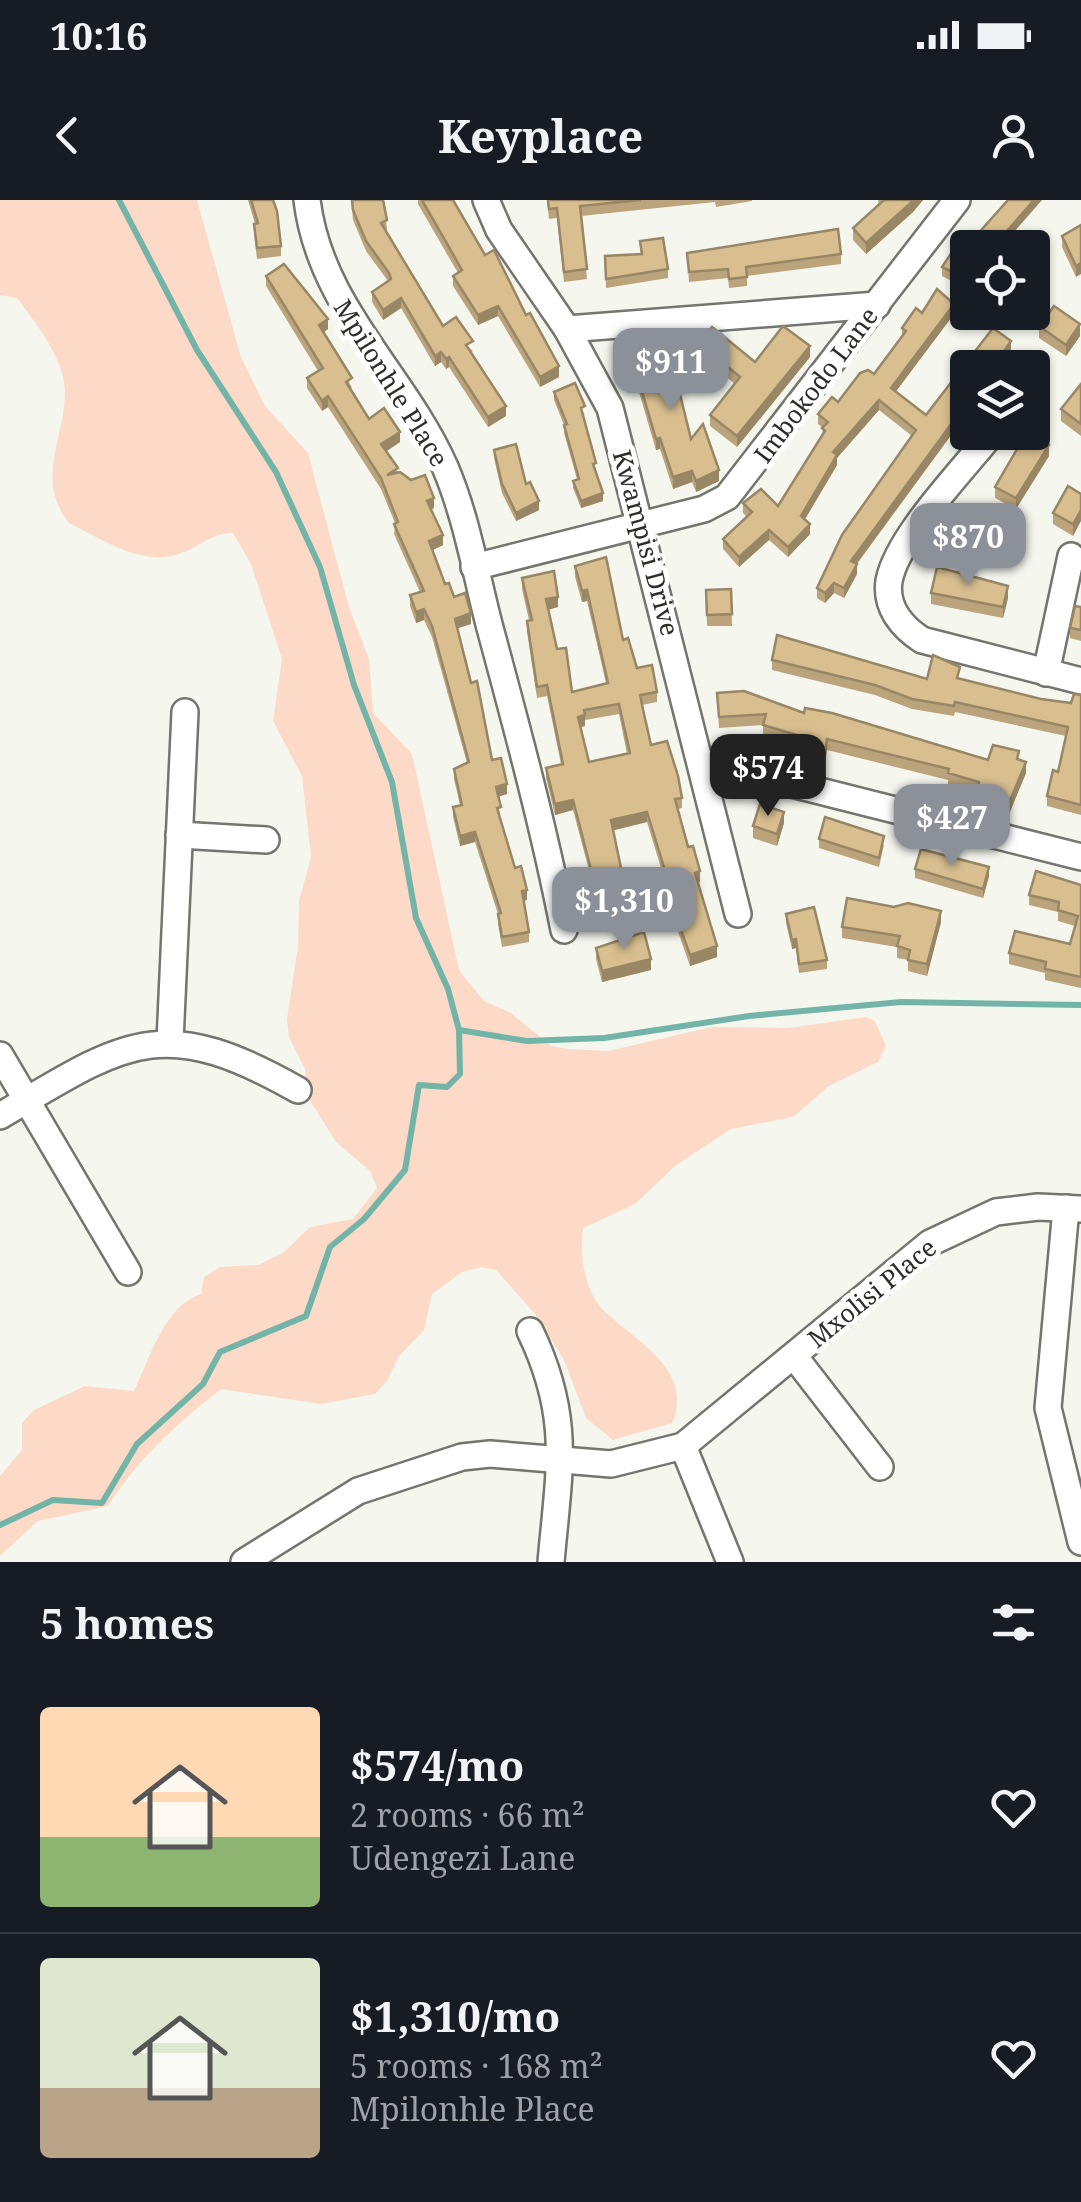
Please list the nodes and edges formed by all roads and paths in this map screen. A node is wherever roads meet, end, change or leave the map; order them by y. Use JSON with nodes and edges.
{"nodes":[{"id":1,"x":308,"y":200,"type":"edge"},
{"id":2,"x":486,"y":200,"type":"edge"},
{"id":3,"x":956,"y":200,"type":"edge"},
{"id":4,"x":877,"y":305,"type":"junction"},
{"id":5,"x":567,"y":330,"type":"junction"},
{"id":6,"x":978,"y":450,"type":"edge"},
{"id":7,"x":643,"y":524,"type":"junction"},
{"id":8,"x":1071,"y":556,"type":"dead end"},
{"id":9,"x":474,"y":567,"type":"junction"},
{"id":10,"x":1046,"y":672,"type":"junction"},
{"id":11,"x":1081,"y":682,"type":"edge"},
{"id":12,"x":185,"y":712,"type":"dead end"},
{"id":13,"x":701,"y":760,"type":"junction"},
{"id":14,"x":178,"y":836,"type":"junction"},
{"id":15,"x":266,"y":840,"type":"dead end"},
{"id":16,"x":1081,"y":857,"type":"edge"},
{"id":17,"x":738,"y":914,"type":"dead end"},
{"id":18,"x":564,"y":930,"type":"dead end"},
{"id":19,"x":170,"y":1041,"type":"junction"},
{"id":20,"x":0,"y":1055,"type":"edge"},
{"id":21,"x":298,"y":1090,"type":"dead end"},
{"id":22,"x":27,"y":1100,"type":"junction"},
{"id":23,"x":0,"y":1116,"type":"edge"},
{"id":24,"x":1074,"y":1208,"type":"edge"},
{"id":25,"x":128,"y":1272,"type":"dead end"},
{"id":26,"x":530,"y":1331,"type":"dead end"},
{"id":27,"x":794,"y":1356,"type":"junction"},
{"id":28,"x":683,"y":1446,"type":"junction"},
{"id":29,"x":560,"y":1460,"type":"junction"},
{"id":30,"x":880,"y":1467,"type":"dead end"},
{"id":31,"x":1081,"y":1542,"type":"edge"},
{"id":32,"x":244,"y":1562,"type":"edge"},
{"id":33,"x":551,"y":1562,"type":"edge"},
{"id":34,"x":730,"y":1562,"type":"edge"}],
"edges":[{"from":1,"to":9,"type":"street","name":"Mpilonhle Place"},
{"from":2,"to":5,"type":"street","name":"Kwampisi Drive"},
{"from":3,"to":4,"type":"street","name":"Imbokodo Lane"},
{"from":4,"to":5,"type":"street"},
{"from":4,"to":7,"type":"street","name":"Imbokodo Lane"},
{"from":5,"to":7,"type":"street","name":"Kwampisi Drive"},
{"from":6,"to":10,"type":"street"},
{"from":7,"to":9,"type":"street"},
{"from":7,"to":13,"type":"street","name":"Kwampisi Drive"},
{"from":8,"to":10,"type":"street"},
{"from":9,"to":18,"type":"street","name":"Mpilonhle Place"},
{"from":10,"to":11,"type":"street"},
{"from":12,"to":14,"type":"street"},
{"from":13,"to":16,"type":"street"},
{"from":13,"to":17,"type":"street","name":"Kwampisi Drive"},
{"from":14,"to":15,"type":"street"},
{"from":14,"to":19,"type":"street"},
{"from":19,"to":21,"type":"street"},
{"from":19,"to":22,"type":"street"},
{"from":20,"to":22,"type":"street"},
{"from":22,"to":23,"type":"street"},
{"from":22,"to":25,"type":"street"},
{"from":24,"to":27,"type":"street","name":"Mxolisi Place"},
{"from":24,"to":31,"type":"street","name":"Mxolisi Place"},
{"from":26,"to":29,"type":"street"},
{"from":27,"to":28,"type":"street","name":"Mxolisi Place"},
{"from":27,"to":30,"type":"street","name":"Mxolisi Place"},
{"from":28,"to":29,"type":"street","name":"Mxolisi Place"},
{"from":28,"to":34,"type":"street"},
{"from":29,"to":32,"type":"street","name":"Mxolisi Place"},
{"from":29,"to":33,"type":"street"}]}
